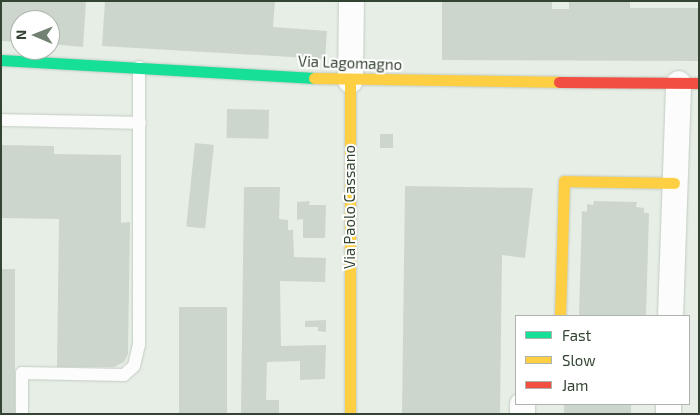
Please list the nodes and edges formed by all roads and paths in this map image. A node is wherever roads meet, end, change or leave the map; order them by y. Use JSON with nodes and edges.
{"nodes":[{"id":1,"x":351,"y":1,"type":"edge"},
{"id":2,"x":1,"y":60,"type":"edge"},
{"id":3,"x":139,"y":67,"type":"junction"},
{"id":4,"x":350,"y":80,"type":"junction"},
{"id":5,"x":688,"y":83,"type":"edge"},
{"id":6,"x":1,"y":120,"type":"edge"},
{"id":7,"x":140,"y":123,"type":"junction"},
{"id":8,"x":674,"y":183,"type":"junction"},
{"id":9,"x":560,"y":315,"type":"edge"},
{"id":10,"x":670,"y":315,"type":"edge"},
{"id":11,"x":22,"y":414,"type":"edge"},
{"id":12,"x":350,"y":414,"type":"edge"}],
"edges":[{"from":1,"to":4,"type":"street","name":"Via Paolo Cassano"},
{"from":2,"to":3,"type":"main road","name":"Via Lagomagno"},
{"from":3,"to":4,"type":"main road","name":"Via Lagomagno"},
{"from":3,"to":7,"type":"lane"},
{"from":4,"to":5,"type":"main road","name":"Via Lagomagno"},
{"from":4,"to":12,"type":"main road","name":"Via Paolo Cassano"},
{"from":5,"to":8,"type":"street"},
{"from":6,"to":7,"type":"lane"},
{"from":7,"to":11,"type":"lane"},
{"from":8,"to":9,"type":"main road"},
{"from":8,"to":10,"type":"street"}]}
